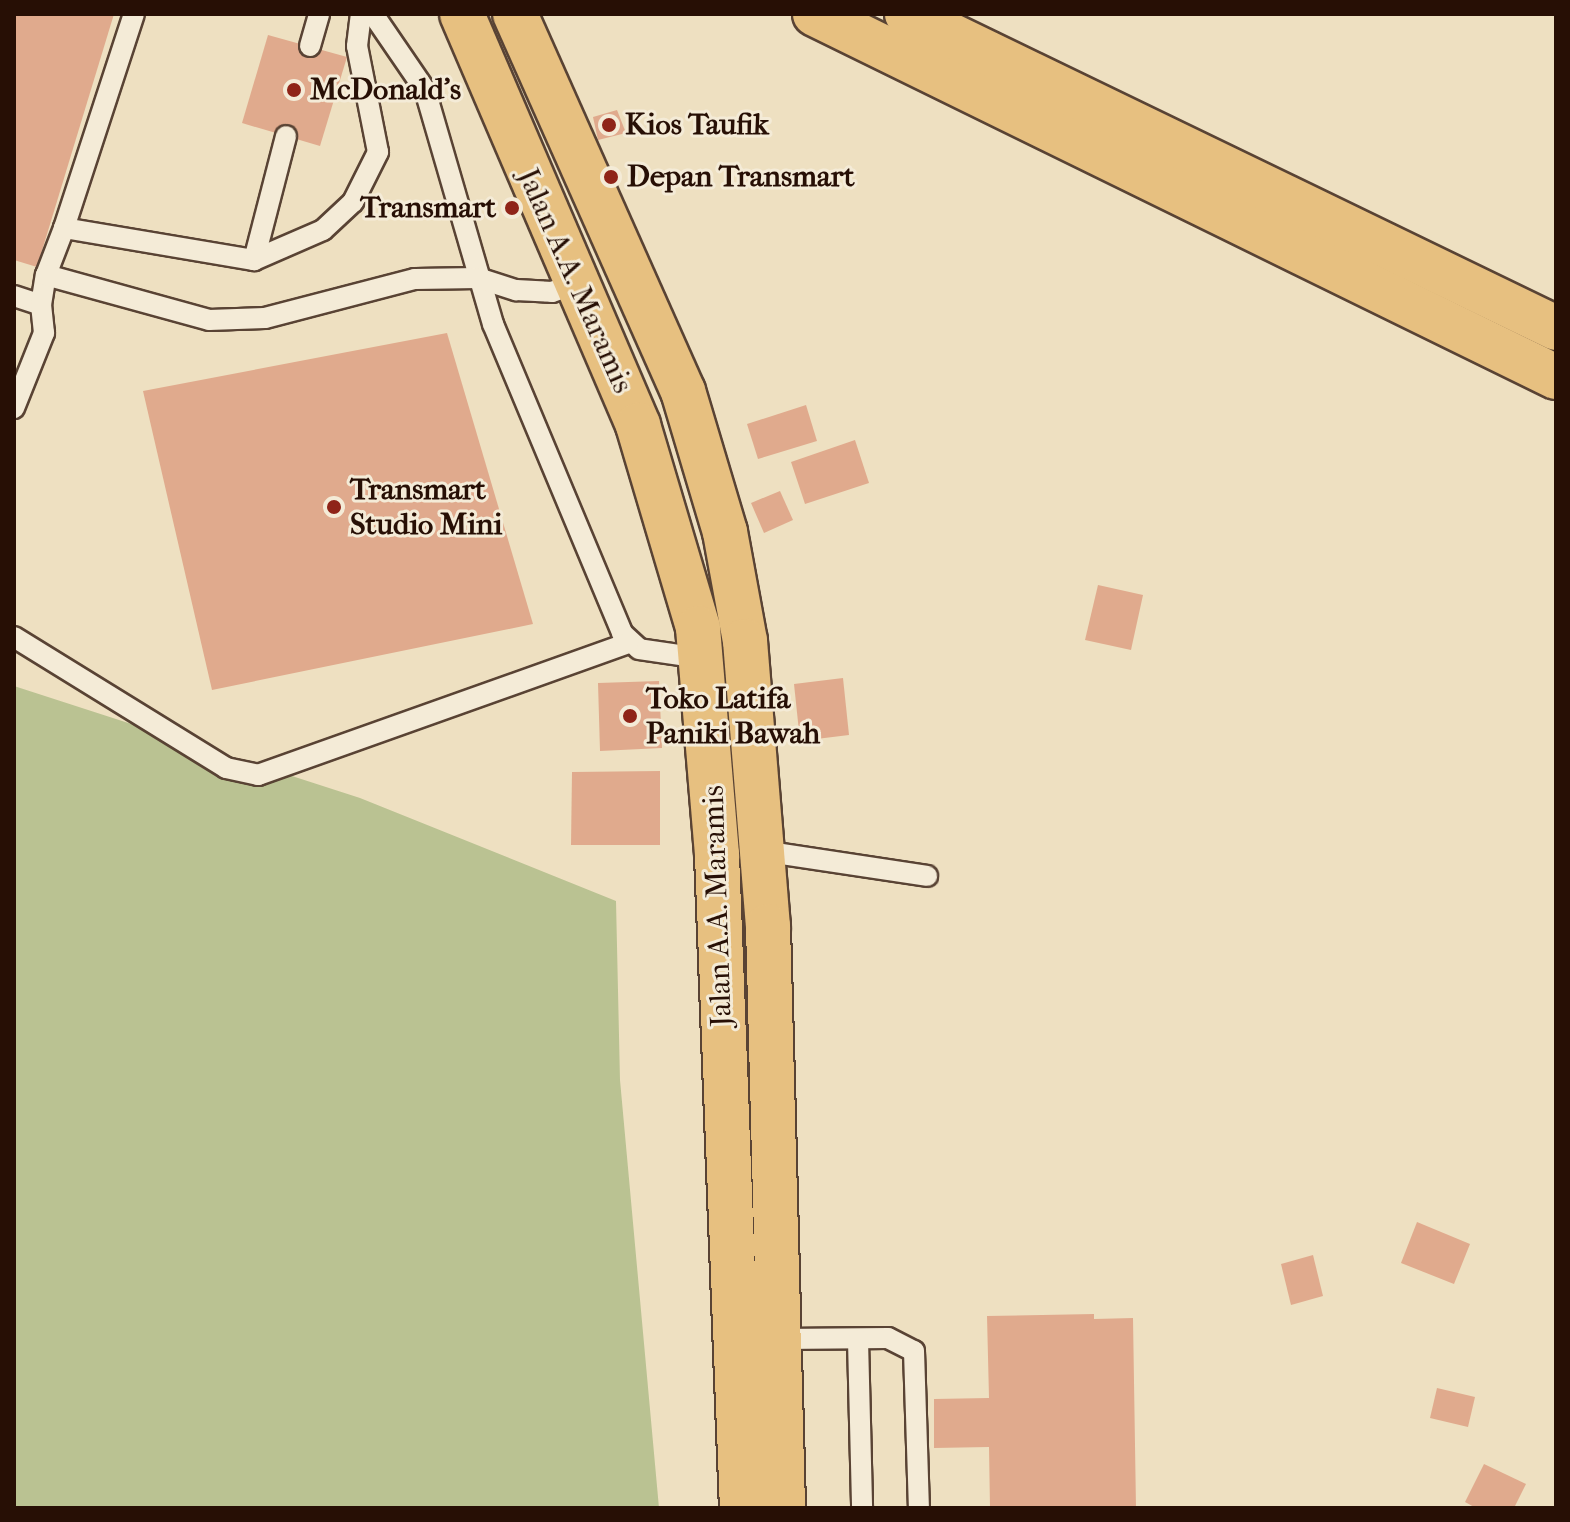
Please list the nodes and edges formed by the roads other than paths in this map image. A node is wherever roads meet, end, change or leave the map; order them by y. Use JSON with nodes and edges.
{"nodes":[{"id":1,"x":134,"y":14,"type":"edge"},
{"id":2,"x":319,"y":14,"type":"edge"},
{"id":3,"x":361,"y":14,"type":"edge"},
{"id":4,"x":373,"y":14,"type":"edge"},
{"id":5,"x":462,"y":14,"type":"edge"},
{"id":6,"x":515,"y":14,"type":"edge"},
{"id":7,"x":907,"y":14,"type":"edge"},
{"id":8,"x":843,"y":20,"type":"edge"},
{"id":9,"x":310,"y":46,"type":"dead end"},
{"id":10,"x":286,"y":136,"type":"dead end"},
{"id":11,"x":64,"y":228,"type":"junction"},
{"id":12,"x":254,"y":260,"type":"junction"},
{"id":13,"x":46,"y":275,"type":"junction"},
{"id":14,"x":478,"y":278,"type":"junction"},
{"id":15,"x":577,"y":283,"type":"junction"},
{"id":16,"x":14,"y":296,"type":"edge"},
{"id":17,"x":41,"y":305,"type":"junction"},
{"id":18,"x":1556,"y":328,"type":"edge"},
{"id":19,"x":1556,"y":377,"type":"edge"},
{"id":20,"x":14,"y":408,"type":"edge"},
{"id":21,"x":14,"y":637,"type":"edge"},
{"id":22,"x":628,"y":643,"type":"junction"},
{"id":23,"x":701,"y":658,"type":"junction"},
{"id":24,"x":762,"y":851,"type":"junction"},
{"id":25,"x":927,"y":876,"type":"dead end"},
{"id":26,"x":782,"y":1339,"type":"junction"},
{"id":27,"x":858,"y":1340,"type":"junction"},
{"id":28,"x":742,"y":1508,"type":"edge"},
{"id":29,"x":783,"y":1508,"type":"edge"},
{"id":30,"x":862,"y":1508,"type":"edge"},
{"id":31,"x":919,"y":1508,"type":"edge"}],
"edges":[{"from":1,"to":11,"type":"lane"},
{"from":2,"to":9,"type":"lane"},
{"from":3,"to":12,"type":"lane"},
{"from":4,"to":14,"type":"lane"},
{"from":5,"to":15,"type":"highway","name":"Jalan A.A. Maramis"},
{"from":6,"to":24,"type":"highway"},
{"from":7,"to":18,"type":"highway"},
{"from":8,"to":19,"type":"highway"},
{"from":10,"to":12,"type":"lane"},
{"from":11,"to":12,"type":"lane"},
{"from":11,"to":13,"type":"lane"},
{"from":13,"to":14,"type":"lane"},
{"from":13,"to":17,"type":"lane"},
{"from":14,"to":15,"type":"lane"},
{"from":14,"to":22,"type":"lane"},
{"from":15,"to":23,"type":"highway","name":"Jalan A.A. Maramis"},
{"from":16,"to":17,"type":"lane"},
{"from":17,"to":20,"type":"lane"},
{"from":21,"to":22,"type":"lane"},
{"from":22,"to":23,"type":"lane"},
{"from":23,"to":28,"type":"highway","name":"Jalan A.A. Maramis"},
{"from":24,"to":25,"type":"lane"},
{"from":24,"to":26,"type":"highway"},
{"from":26,"to":27,"type":"lane"},
{"from":26,"to":29,"type":"highway"},
{"from":27,"to":30,"type":"lane"},
{"from":27,"to":31,"type":"lane"}]}
